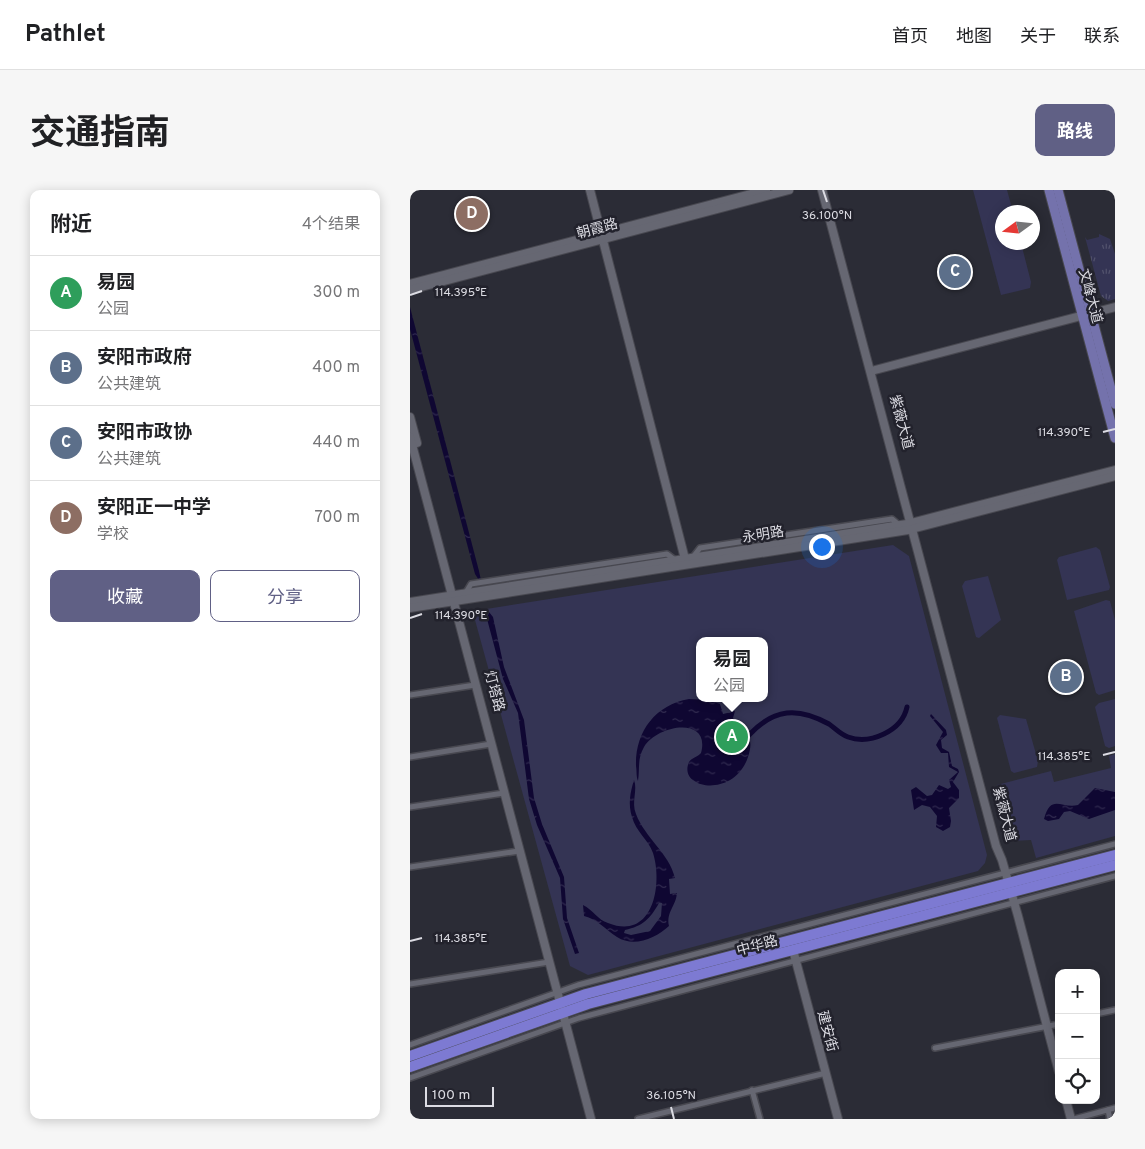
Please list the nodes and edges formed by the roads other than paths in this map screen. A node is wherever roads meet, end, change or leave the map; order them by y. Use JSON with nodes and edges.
{"nodes":[{"id":1,"x":590,"y":190,"type":"edge"},
{"id":2,"x":594,"y":190,"type":"edge"},
{"id":3,"x":766,"y":190,"type":"edge"},
{"id":4,"x":790,"y":190,"type":"edge"},
{"id":5,"x":822,"y":190,"type":"edge"},
{"id":6,"x":827,"y":190,"type":"edge"},
{"id":7,"x":1049,"y":190,"type":"edge"},
{"id":8,"x":1058,"y":190,"type":"edge"},
{"id":9,"x":604,"y":236,"type":"junction"},
{"id":10,"x":410,"y":284,"type":"edge"},
{"id":11,"x":410,"y":290,"type":"edge"},
{"id":12,"x":1115,"y":307,"type":"edge"},
{"id":13,"x":1086,"y":314,"type":"junction"},
{"id":14,"x":875,"y":370,"type":"junction"},
{"id":15,"x":1115,"y":404,"type":"edge"},
{"id":16,"x":410,"y":417,"type":"edge"},
{"id":17,"x":410,"y":437,"type":"edge"},
{"id":18,"x":1115,"y":438,"type":"edge"},
{"id":19,"x":1115,"y":470,"type":"edge"},
{"id":20,"x":1115,"y":476,"type":"edge"},
{"id":21,"x":914,"y":526,"type":"junction"},
{"id":22,"x":689,"y":558,"type":"junction"},
{"id":23,"x":457,"y":597,"type":"junction"},
{"id":24,"x":410,"y":602,"type":"edge"},
{"id":25,"x":410,"y":608,"type":"edge"},
{"id":26,"x":475,"y":685,"type":"junction"},
{"id":27,"x":410,"y":695,"type":"edge"},
{"id":28,"x":491,"y":744,"type":"junction"},
{"id":29,"x":410,"y":757,"type":"edge"},
{"id":30,"x":504,"y":793,"type":"junction"},
{"id":31,"x":410,"y":807,"type":"edge"},
{"id":32,"x":1115,"y":844,"type":"edge"},
{"id":33,"x":519,"y":851,"type":"junction"},
{"id":34,"x":1115,"y":855,"type":"edge"},
{"id":35,"x":1115,"y":865,"type":"edge"},
{"id":36,"x":410,"y":867,"type":"edge"},
{"id":37,"x":1115,"y":876,"type":"edge"},
{"id":38,"x":1010,"y":888,"type":"junction"},
{"id":39,"x":794,"y":950,"type":"junction"},
{"id":40,"x":796,"y":960,"type":"junction"},
{"id":41,"x":549,"y":962,"type":"junction"},
{"id":42,"x":554,"y":973,"type":"junction"},
{"id":43,"x":410,"y":984,"type":"edge"},
{"id":44,"x":561,"y":1001,"type":"junction"},
{"id":45,"x":1115,"y":1010,"type":"edge"},
{"id":46,"x":1100,"y":1013,"type":"edge"},
{"id":47,"x":566,"y":1022,"type":"junction"},
{"id":48,"x":1055,"y":1025,"type":"edge"},
{"id":49,"x":1047,"y":1027,"type":"junction"},
{"id":50,"x":410,"y":1045,"type":"edge"},
{"id":51,"x":935,"y":1048,"type":"dead end"},
{"id":52,"x":410,"y":1056,"type":"edge"},
{"id":53,"x":1056,"y":1059,"type":"edge"},
{"id":54,"x":410,"y":1067,"type":"edge"},
{"id":55,"x":826,"y":1073,"type":"junction"},
{"id":56,"x":410,"y":1078,"type":"edge"},
{"id":57,"x":752,"y":1090,"type":"junction"},
{"id":58,"x":1067,"y":1104,"type":"edge"},
{"id":59,"x":1115,"y":1108,"type":"edge"},
{"id":60,"x":1108,"y":1110,"type":"junction"},
{"id":61,"x":591,"y":1119,"type":"edge"},
{"id":62,"x":638,"y":1119,"type":"edge"},
{"id":63,"x":760,"y":1119,"type":"edge"},
{"id":64,"x":838,"y":1119,"type":"edge"},
{"id":65,"x":1072,"y":1119,"type":"edge"},
{"id":66,"x":1110,"y":1119,"type":"edge"}],
"edges":[{"from":1,"to":9,"type":"street"},
{"from":2,"to":9,"type":"street"},
{"from":3,"to":9,"type":"street","name":"朝霞路"},
{"from":4,"to":9,"type":"street","name":"朝霞路"},
{"from":5,"to":21,"type":"street","name":"紫薇大道"},
{"from":6,"to":14,"type":"street","name":"紫薇大道"},
{"from":7,"to":13,"type":"main road","name":"文峰大道"},
{"from":8,"to":13,"type":"main road","name":"文峰大道"},
{"from":9,"to":10,"type":"street","name":"朝霞路"},
{"from":9,"to":11,"type":"street","name":"朝霞路"},
{"from":9,"to":22,"type":"street"},
{"from":12,"to":13,"type":"street"},
{"from":13,"to":14,"type":"street"},
{"from":13,"to":15,"type":"main road","name":"文峰大道"},
{"from":13,"to":18,"type":"main road","name":"文峰大道"},
{"from":14,"to":21,"type":"street","name":"紫薇大道"},
{"from":16,"to":23,"type":"street","name":"灯塔路"},
{"from":17,"to":23,"type":"street","name":"灯塔路"},
{"from":19,"to":21,"type":"street","name":"永明路"},
{"from":20,"to":21,"type":"street","name":"永明路"},
{"from":21,"to":22,"type":"street","name":"永明路"},
{"from":21,"to":23,"type":"street","name":"永明路"},
{"from":21,"to":38,"type":"street","name":"紫薇大道"},
{"from":22,"to":23,"type":"street","name":"永明路"},
{"from":23,"to":24,"type":"street","name":"永明路"},
{"from":23,"to":25,"type":"street","name":"永明路"},
{"from":23,"to":26,"type":"street","name":"灯塔路"},
{"from":23,"to":42,"type":"street","name":"灯塔路"},
{"from":26,"to":27,"type":"street"},
{"from":26,"to":28,"type":"street","name":"灯塔路"},
{"from":28,"to":29,"type":"street"},
{"from":28,"to":30,"type":"street","name":"灯塔路"},
{"from":30,"to":31,"type":"street"},
{"from":30,"to":33,"type":"street","name":"灯塔路"},
{"from":32,"to":38,"type":"street"},
{"from":33,"to":36,"type":"street"},
{"from":33,"to":41,"type":"street","name":"灯塔路"},
{"from":34,"to":38,"type":"highway","name":"中华路"},
{"from":35,"to":38,"type":"highway","name":"中华路"},
{"from":37,"to":38,"type":"street"},
{"from":38,"to":39,"type":"highway","name":"中华路"},
{"from":38,"to":40,"type":"street"},
{"from":38,"to":44,"type":"highway","name":"中华路"},
{"from":38,"to":49,"type":"street","name":"紫薇大道"},
{"from":39,"to":40,"type":"street","name":"建安街"},
{"from":39,"to":44,"type":"highway","name":"中华路"},
{"from":40,"to":47,"type":"street"},
{"from":40,"to":55,"type":"street","name":"建安街"},
{"from":41,"to":42,"type":"street","name":"灯塔路"},
{"from":41,"to":43,"type":"street"},
{"from":42,"to":44,"type":"street","name":"灯塔路"},
{"from":44,"to":47,"type":"street","name":"灯塔路"},
{"from":44,"to":50,"type":"street"},
{"from":44,"to":52,"type":"highway","name":"中华路"},
{"from":44,"to":54,"type":"highway","name":"中华路"},
{"from":45,"to":46,"type":"street"},
{"from":47,"to":56,"type":"street"},
{"from":47,"to":61,"type":"street","name":"灯塔路"},
{"from":48,"to":49,"type":"street"},
{"from":49,"to":51,"type":"street"},
{"from":49,"to":53,"type":"street","name":"紫薇大道"},
{"from":55,"to":57,"type":"street"},
{"from":55,"to":64,"type":"street","name":"建安街"},
{"from":57,"to":62,"type":"street"},
{"from":57,"to":63,"type":"street"},
{"from":58,"to":65,"type":"street"},
{"from":59,"to":60,"type":"street"},
{"from":60,"to":65,"type":"street"},
{"from":60,"to":66,"type":"street"}]}
